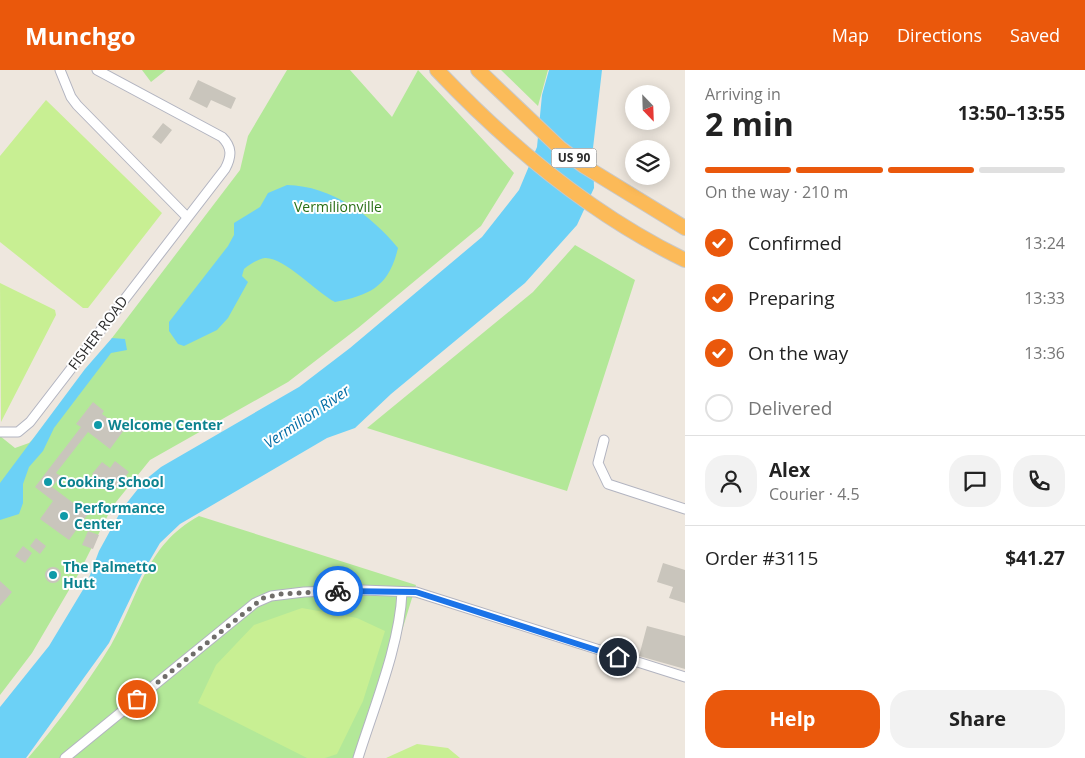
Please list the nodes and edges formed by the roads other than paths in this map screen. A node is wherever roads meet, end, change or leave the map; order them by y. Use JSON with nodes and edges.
{"nodes":[{"id":1,"x":60,"y":70,"type":"edge"},
{"id":2,"x":98,"y":70,"type":"edge"},
{"id":3,"x":437,"y":70,"type":"edge"},
{"id":4,"x":478,"y":70,"type":"edge"},
{"id":5,"x":187,"y":216,"type":"junction"},
{"id":6,"x":685,"y":228,"type":"edge"},
{"id":7,"x":685,"y":260,"type":"edge"},
{"id":8,"x":0,"y":432,"type":"edge"},
{"id":9,"x":604,"y":440,"type":"dead end"},
{"id":10,"x":685,"y":510,"type":"edge"},
{"id":11,"x":402,"y":592,"type":"junction"},
{"id":12,"x":685,"y":677,"type":"edge"},
{"id":13,"x":65,"y":758,"type":"edge"},
{"id":14,"x":358,"y":758,"type":"edge"}],
"edges":[{"from":1,"to":5,"type":"street"},
{"from":2,"to":5,"type":"street","name":"FISHER ROAD"},
{"from":3,"to":7,"type":"highway","number":"US 90"},
{"from":4,"to":6,"type":"highway","number":"US 90"},
{"from":5,"to":8,"type":"street","name":"FISHER ROAD"},
{"from":9,"to":10,"type":"street"},
{"from":11,"to":12,"type":"street"},
{"from":11,"to":13,"type":"street"},
{"from":11,"to":14,"type":"street"}]}
